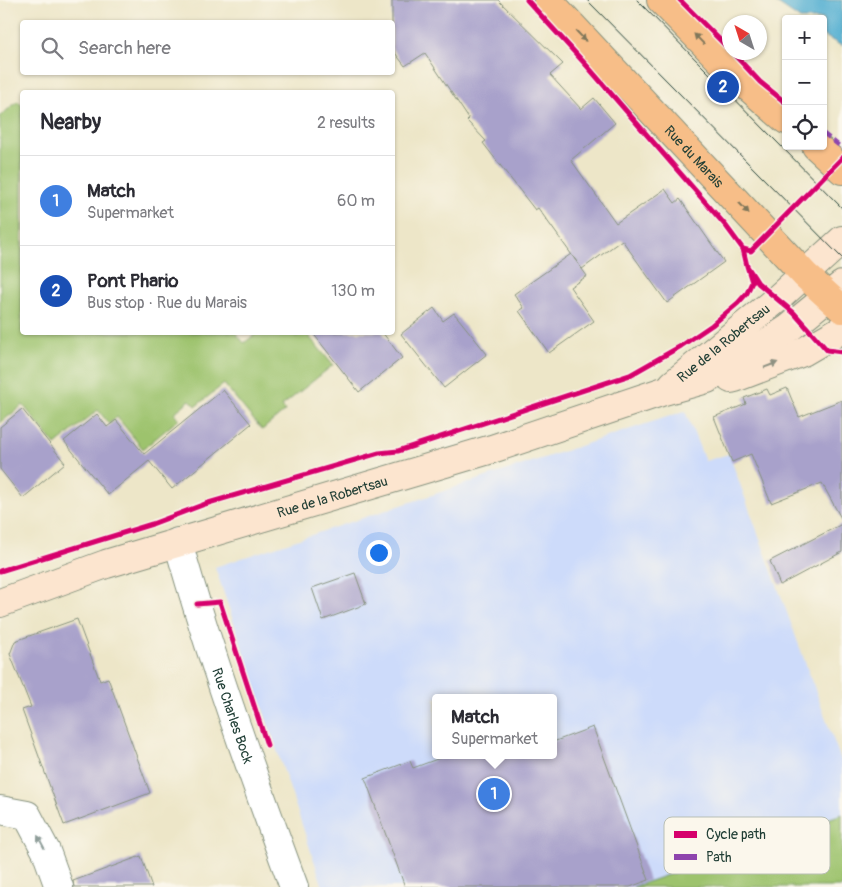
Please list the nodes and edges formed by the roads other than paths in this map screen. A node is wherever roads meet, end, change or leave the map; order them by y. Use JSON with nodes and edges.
{"nodes":[{"id":1,"x":548,"y":0,"type":"edge"},
{"id":2,"x":661,"y":0,"type":"edge"},
{"id":3,"x":782,"y":117,"type":"edge"},
{"id":4,"x":820,"y":150,"type":"edge"},
{"id":5,"x":842,"y":170,"type":"edge"},
{"id":6,"x":842,"y":240,"type":"edge"},
{"id":7,"x":805,"y":275,"type":"junction"},
{"id":8,"x":837,"y":297,"type":"edge"},
{"id":9,"x":842,"y":331,"type":"edge"},
{"id":10,"x":707,"y":379,"type":"junction"},
{"id":11,"x":664,"y":391,"type":"junction"},
{"id":12,"x":178,"y":542,"type":"junction"},
{"id":13,"x":0,"y":603,"type":"edge"},
{"id":14,"x":0,"y":810,"type":"edge"},
{"id":15,"x":59,"y":887,"type":"edge"},
{"id":16,"x":294,"y":887,"type":"edge"}],
"edges":[{"from":1,"to":7,"type":"main road","name":"Rue du Marais","one_way":true},
{"from":3,"to":2,"type":"main road","one_way":true},
{"from":4,"to":5,"type":"main road"},
{"from":6,"to":7,"type":"main road","name":"Rue de la Robertsau"},
{"from":7,"to":8,"type":"main road","name":"Rue du Marais"},
{"from":7,"to":11,"type":"main road","name":"Rue de la Robertsau"},
{"from":8,"to":10,"type":"main road","name":"Rue de la Robertsau"},
{"from":10,"to":9,"type":"main road","name":"Rue de la Robertsau","one_way":true},
{"from":10,"to":11,"type":"main road","name":"Rue de la Robertsau"},
{"from":11,"to":12,"type":"main road","name":"Rue de la Robertsau"},
{"from":12,"to":13,"type":"main road","name":"Rue de la Robertsau"},
{"from":12,"to":16,"type":"street","name":"Rue Charles Bock"},
{"from":15,"to":14,"type":"street","one_way":true}]}
